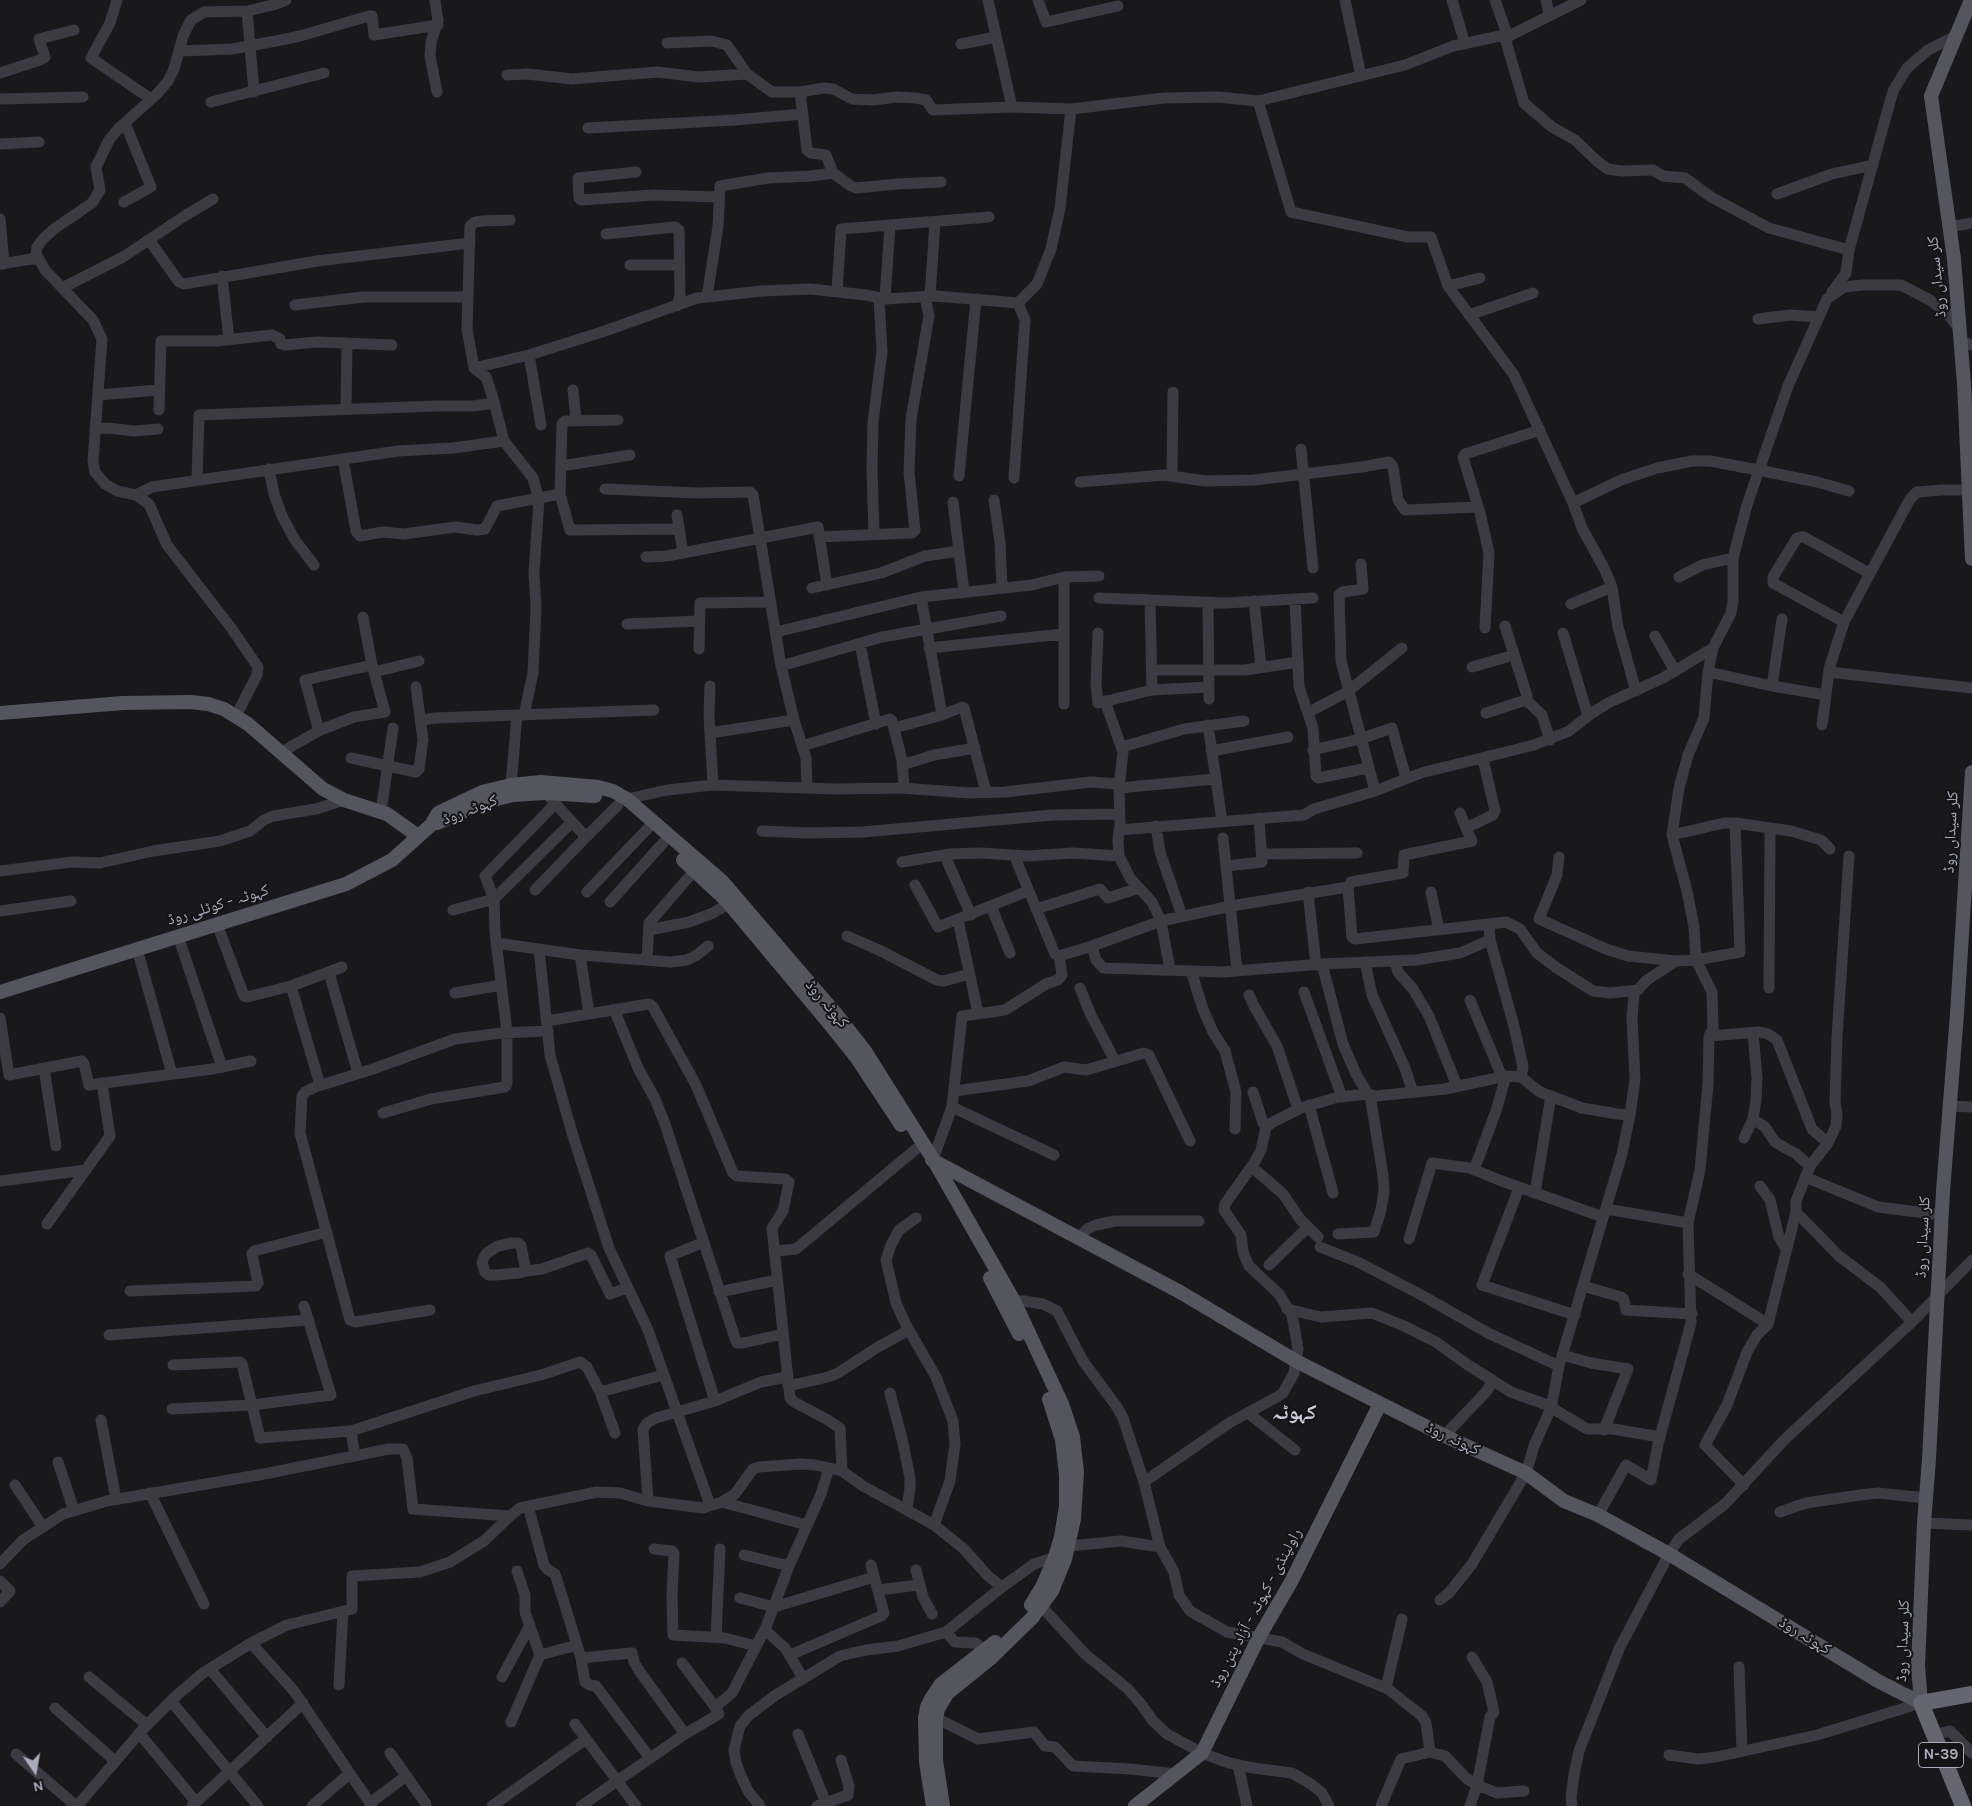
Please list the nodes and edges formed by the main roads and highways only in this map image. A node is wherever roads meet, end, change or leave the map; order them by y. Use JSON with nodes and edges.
{"nodes":[{"id":1,"x":1971,"y":0,"type":"edge"},
{"id":2,"x":1964,"y":339,"type":"edge"},
{"id":3,"x":1972,"y":560,"type":"edge"},
{"id":4,"x":0,"y":713,"type":"edge"},
{"id":5,"x":1972,"y":772,"type":"edge"},
{"id":6,"x":1972,"y":778,"type":"edge"},
{"id":7,"x":622,"y":802,"type":"junction"},
{"id":8,"x":431,"y":825,"type":"junction"},
{"id":9,"x":650,"y":826,"type":"junction"},
{"id":10,"x":418,"y":836,"type":"junction"},
{"id":11,"x":733,"y":901,"type":"junction"},
{"id":12,"x":0,"y":992,"type":"edge"},
{"id":13,"x":929,"y":1161,"type":"junction"},
{"id":14,"x":1380,"y":1404,"type":"junction"},
{"id":15,"x":1972,"y":1694,"type":"edge"},
{"id":16,"x":1920,"y":1703,"type":"junction"},
{"id":17,"x":933,"y":1806,"type":"edge"},
{"id":18,"x":943,"y":1806,"type":"edge"},
{"id":19,"x":1135,"y":1806,"type":"edge"},
{"id":20,"x":1963,"y":1806,"type":"edge"}],
"edges":[{"from":1,"to":2,"type":"main road","name":"کلر سیداں روڈ"},
{"from":2,"to":3,"type":"main road","name":"کلر سیداں روڈ"},
{"from":4,"to":10,"type":"main road"},
{"from":5,"to":6,"type":"main road","name":"کلر سیداں روڈ"},
{"from":6,"to":16,"type":"main road","name":"کلر سیداں روڈ"},
{"from":7,"to":8,"type":"main road","name":"کہوٹہ روڈ"},
{"from":7,"to":8,"type":"main road","name":"کہوٹہ روڈ"},
{"from":7,"to":9,"type":"main road","name":"کہوٹہ روڈ"},
{"from":8,"to":10,"type":"main road","name":"کہوٹہ - کوٹلی روڈ"},
{"from":9,"to":11,"type":"main road","name":"کہوٹہ روڈ"},
{"from":9,"to":11,"type":"main road","name":"کہوٹہ روڈ"},
{"from":10,"to":12,"type":"main road","name":"کہوٹہ - کوٹلی روڈ"},
{"from":11,"to":13,"type":"main road","name":"کہوٹہ روڈ"},
{"from":11,"to":13,"type":"main road","name":"کہوٹہ روڈ"},
{"from":13,"to":14,"type":"main road","name":"کہوٹہ روڈ"},
{"from":13,"to":17,"type":"main road"},
{"from":13,"to":18,"type":"main road"},
{"from":14,"to":16,"type":"main road","name":"کہوٹہ روڈ"},
{"from":14,"to":19,"type":"main road","name":"راولپنڈی - کہوٹہ - آزاد پتن روڈ"},
{"from":15,"to":16,"type":"highway"},
{"from":16,"to":20,"type":"highway","number":"N-39"}]}
